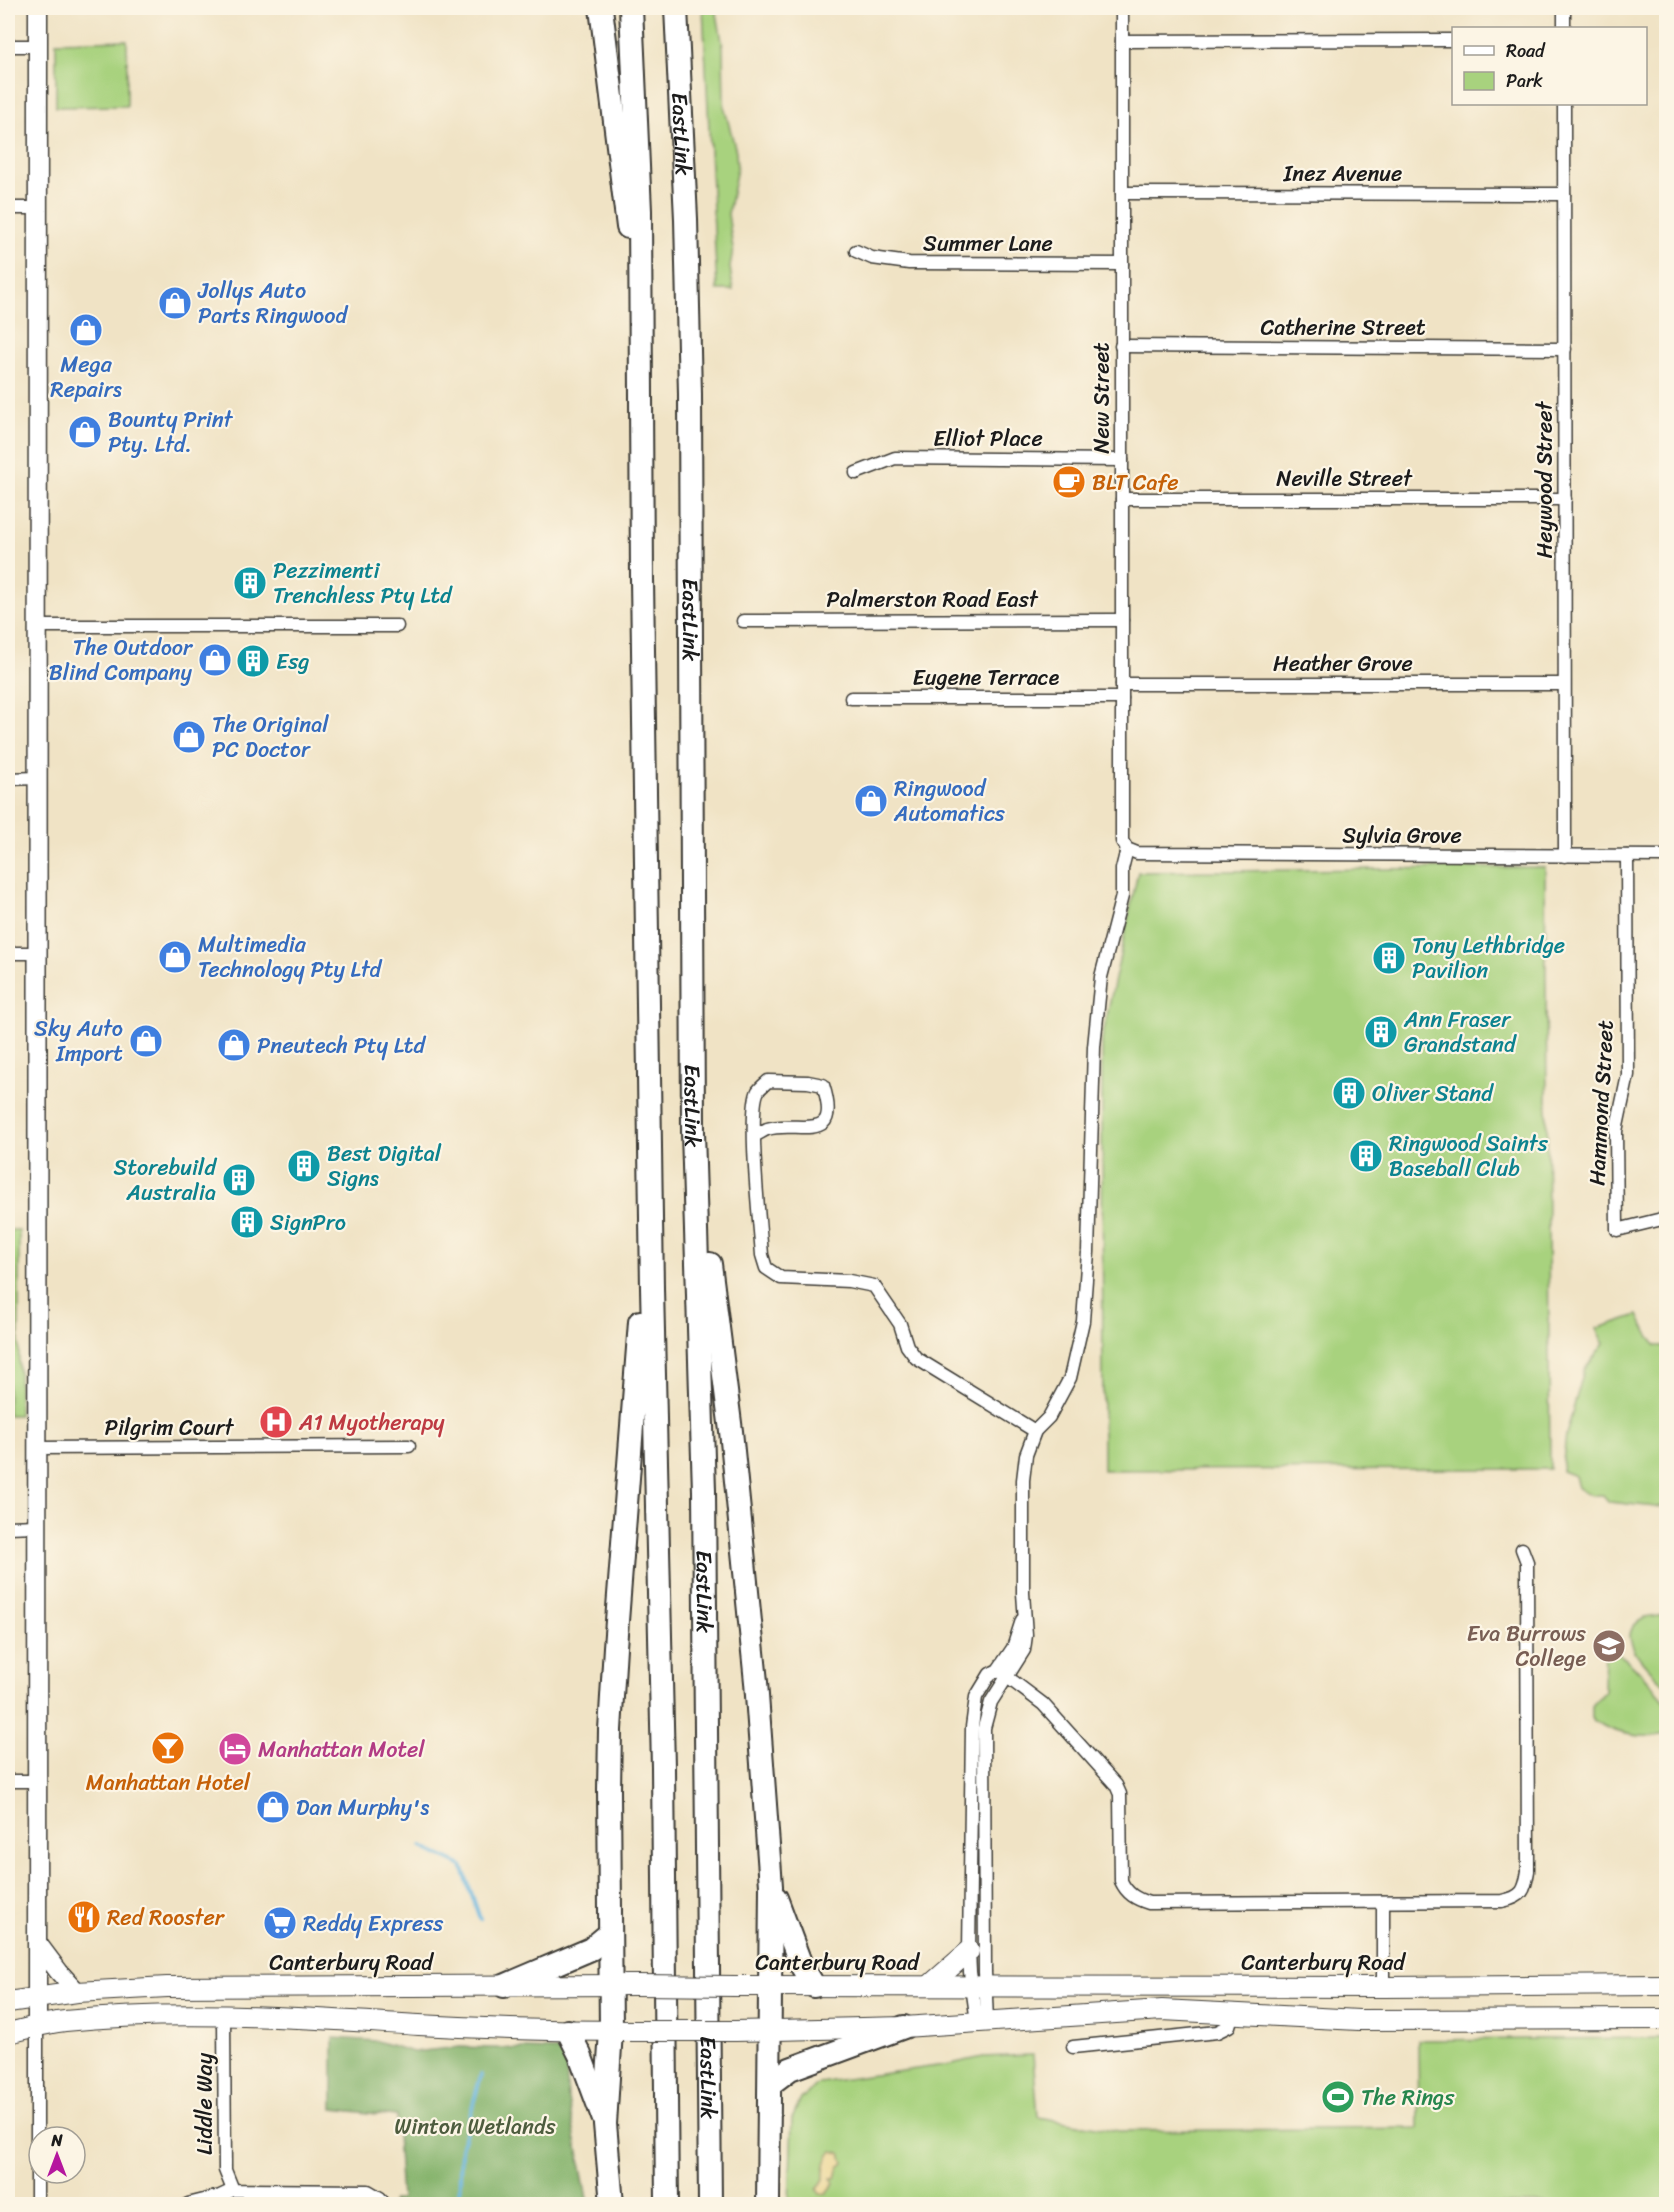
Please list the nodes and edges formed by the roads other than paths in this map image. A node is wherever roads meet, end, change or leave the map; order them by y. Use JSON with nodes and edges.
{"nodes":[{"id":1,"x":38,"y":8,"type":"edge"},
{"id":2,"x":601,"y":8,"type":"edge"},
{"id":3,"x":631,"y":8,"type":"edge"},
{"id":4,"x":676,"y":8,"type":"edge"},
{"id":5,"x":1122,"y":8,"type":"edge"},
{"id":6,"x":1564,"y":8,"type":"edge"},
{"id":7,"x":1564,"y":27,"type":"edge"},
{"id":8,"x":1452,"y":40,"type":"edge"},
{"id":9,"x":1122,"y":41,"type":"junction"},
{"id":10,"x":8,"y":46,"type":"edge"},
{"id":11,"x":38,"y":46,"type":"junction"},
{"id":12,"x":1564,"y":105,"type":"edge"},
{"id":13,"x":1122,"y":193,"type":"junction"},
{"id":14,"x":1564,"y":194,"type":"junction"},
{"id":15,"x":8,"y":208,"type":"edge"},
{"id":16,"x":38,"y":208,"type":"junction"},
{"id":17,"x":856,"y":251,"type":"dead end"},
{"id":18,"x":1122,"y":264,"type":"junction"},
{"id":19,"x":641,"y":341,"type":"junction"},
{"id":20,"x":1121,"y":346,"type":"junction"},
{"id":21,"x":1565,"y":349,"type":"junction"},
{"id":22,"x":1122,"y":460,"type":"junction"},
{"id":23,"x":856,"y":472,"type":"dead end"},
{"id":24,"x":1122,"y":499,"type":"junction"},
{"id":25,"x":1565,"y":499,"type":"junction"},
{"id":26,"x":1122,"y":620,"type":"junction"},
{"id":27,"x":742,"y":621,"type":"dead end"},
{"id":28,"x":38,"y":626,"type":"junction"},
{"id":29,"x":397,"y":626,"type":"dead end"},
{"id":30,"x":1122,"y":684,"type":"junction"},
{"id":31,"x":1564,"y":684,"type":"junction"},
{"id":32,"x":851,"y":698,"type":"dead end"},
{"id":33,"x":1122,"y":698,"type":"junction"},
{"id":34,"x":37,"y":778,"type":"junction"},
{"id":35,"x":8,"y":779,"type":"edge"},
{"id":36,"x":1132,"y":851,"type":"junction"},
{"id":37,"x":1565,"y":856,"type":"junction"},
{"id":38,"x":1627,"y":856,"type":"junction"},
{"id":39,"x":1666,"y":856,"type":"edge"},
{"id":40,"x":8,"y":953,"type":"edge"},
{"id":41,"x":37,"y":953,"type":"junction"},
{"id":42,"x":693,"y":1132,"type":"junction"},
{"id":43,"x":754,"y":1136,"type":"junction"},
{"id":44,"x":651,"y":1177,"type":"junction"},
{"id":45,"x":1666,"y":1218,"type":"edge"},
{"id":46,"x":1035,"y":1431,"type":"junction"},
{"id":47,"x":409,"y":1446,"type":"dead end"},
{"id":48,"x":37,"y":1448,"type":"junction"},
{"id":49,"x":37,"y":1526,"type":"junction"},
{"id":50,"x":8,"y":1527,"type":"edge"},
{"id":51,"x":1522,"y":1549,"type":"dead end"},
{"id":52,"x":1003,"y":1674,"type":"junction"},
{"id":53,"x":8,"y":1781,"type":"edge"},
{"id":54,"x":37,"y":1781,"type":"junction"},
{"id":55,"x":771,"y":1886,"type":"junction"},
{"id":56,"x":1383,"y":1902,"type":"junction"},
{"id":57,"x":609,"y":1934,"type":"junction"},
{"id":58,"x":38,"y":1944,"type":"junction"},
{"id":59,"x":969,"y":1951,"type":"junction"},
{"id":60,"x":610,"y":1985,"type":"junction"},
{"id":61,"x":1666,"y":1985,"type":"edge"},
{"id":62,"x":504,"y":1986,"type":"junction"},
{"id":63,"x":771,"y":1986,"type":"junction"},
{"id":64,"x":814,"y":1986,"type":"junction"},
{"id":65,"x":929,"y":1986,"type":"junction"},
{"id":66,"x":1359,"y":1986,"type":"junction"},
{"id":67,"x":979,"y":1987,"type":"junction"},
{"id":68,"x":1383,"y":1987,"type":"junction"},
{"id":69,"x":77,"y":1992,"type":"junction"},
{"id":70,"x":38,"y":1997,"type":"junction"},
{"id":71,"x":8,"y":2002,"type":"edge"},
{"id":72,"x":1233,"y":2013,"type":"junction"},
{"id":73,"x":224,"y":2016,"type":"junction"},
{"id":74,"x":1666,"y":2019,"type":"edge"},
{"id":75,"x":1359,"y":2020,"type":"junction"},
{"id":76,"x":982,"y":2022,"type":"junction"},
{"id":77,"x":37,"y":2027,"type":"junction"},
{"id":78,"x":904,"y":2027,"type":"junction"},
{"id":79,"x":568,"y":2031,"type":"junction"},
{"id":80,"x":611,"y":2031,"type":"junction"},
{"id":81,"x":771,"y":2031,"type":"junction"},
{"id":82,"x":8,"y":2033,"type":"edge"},
{"id":83,"x":1073,"y":2047,"type":"dead end"},
{"id":84,"x":770,"y":2084,"type":"junction"},
{"id":85,"x":605,"y":2124,"type":"junction"},
{"id":86,"x":233,"y":2190,"type":"junction"},
{"id":87,"x":37,"y":2205,"type":"edge"},
{"id":88,"x":188,"y":2205,"type":"edge"},
{"id":89,"x":384,"y":2205,"type":"edge"},
{"id":90,"x":612,"y":2205,"type":"edge"},
{"id":91,"x":668,"y":2205,"type":"edge"},
{"id":92,"x":710,"y":2205,"type":"edge"},
{"id":93,"x":768,"y":2205,"type":"edge"}],
"edges":[{"from":1,"to":11,"type":"main road"},
{"from":2,"to":19,"type":"highway"},
{"from":3,"to":19,"type":"highway","name":"EastLink"},
{"from":4,"to":42,"type":"highway","name":"EastLink"},
{"from":5,"to":9,"type":"street","name":"New Street"},
{"from":6,"to":7,"type":"street"},
{"from":8,"to":9,"type":"street"},
{"from":9,"to":13,"type":"street","name":"New Street"},
{"from":10,"to":11,"type":"street"},
{"from":11,"to":16,"type":"main road"},
{"from":12,"to":14,"type":"street","name":"Heywood Street"},
{"from":13,"to":14,"type":"street","name":"Inez Avenue"},
{"from":13,"to":18,"type":"street","name":"New Street"},
{"from":14,"to":21,"type":"street","name":"Heywood Street"},
{"from":15,"to":16,"type":"street"},
{"from":16,"to":28,"type":"main road"},
{"from":17,"to":18,"type":"street","name":"Summer Lane"},
{"from":18,"to":20,"type":"street","name":"New Street"},
{"from":19,"to":44,"type":"highway","name":"EastLink"},
{"from":20,"to":21,"type":"street","name":"Catherine Street"},
{"from":20,"to":22,"type":"street","name":"New Street"},
{"from":21,"to":25,"type":"street","name":"Heywood Street"},
{"from":22,"to":23,"type":"street","name":"Elliot Place"},
{"from":22,"to":24,"type":"street","name":"New Street"},
{"from":24,"to":25,"type":"street","name":"Neville Street"},
{"from":24,"to":26,"type":"street","name":"New Street"},
{"from":25,"to":31,"type":"street","name":"Heywood Street"},
{"from":26,"to":27,"type":"street","name":"Palmerston Road East"},
{"from":26,"to":30,"type":"street","name":"New Street"},
{"from":28,"to":29,"type":"street"},
{"from":28,"to":34,"type":"main road"},
{"from":30,"to":31,"type":"street","name":"Heather Grove"},
{"from":30,"to":33,"type":"street","name":"New Street"},
{"from":31,"to":37,"type":"street","name":"Heywood Street"},
{"from":32,"to":33,"type":"street","name":"Eugene Terrace"},
{"from":33,"to":36,"type":"street","name":"New Street"},
{"from":34,"to":35,"type":"street"},
{"from":34,"to":41,"type":"main road"},
{"from":36,"to":37,"type":"street","name":"Sylvia Grove"},
{"from":36,"to":46,"type":"street","name":"New Street"},
{"from":37,"to":38,"type":"street","name":"Sylvia Grove"},
{"from":38,"to":39,"type":"street","name":"Sylvia Grove"},
{"from":38,"to":45,"type":"street","name":"Hammond Street"},
{"from":40,"to":41,"type":"street"},
{"from":41,"to":48,"type":"main road"},
{"from":42,"to":55,"type":"highway"},
{"from":42,"to":92,"type":"highway","name":"EastLink"},
{"from":43,"to":43,"type":"street"},
{"from":43,"to":46,"type":"street"},
{"from":44,"to":57,"type":"highway"},
{"from":44,"to":91,"type":"highway","name":"EastLink"},
{"from":46,"to":52,"type":"street"},
{"from":47,"to":48,"type":"street","name":"Pilgrim Court"},
{"from":48,"to":49,"type":"main road"},
{"from":49,"to":50,"type":"street"},
{"from":49,"to":54,"type":"main road"},
{"from":51,"to":56,"type":"street"},
{"from":52,"to":56,"type":"street"},
{"from":52,"to":59,"type":"street"},
{"from":52,"to":67,"type":"street"},
{"from":53,"to":54,"type":"street"},
{"from":54,"to":58,"type":"main road"},
{"from":55,"to":63,"type":"highway"},
{"from":55,"to":64,"type":"highway"},
{"from":56,"to":68,"type":"street"},
{"from":57,"to":60,"type":"highway"},
{"from":57,"to":62,"type":"highway"},
{"from":58,"to":69,"type":"main road"},
{"from":58,"to":70,"type":"main road"},
{"from":59,"to":65,"type":"main road"},
{"from":59,"to":67,"type":"street"},
{"from":60,"to":62,"type":"main road","name":"Canterbury Road"},
{"from":60,"to":63,"type":"main road","name":"Canterbury Road","bridge":true},
{"from":60,"to":80,"type":"highway"},
{"from":61,"to":68,"type":"main road","name":"Canterbury Road"},
{"from":62,"to":69,"type":"main road","name":"Canterbury Road"},
{"from":63,"to":64,"type":"main road","name":"Canterbury Road"},
{"from":63,"to":81,"type":"highway"},
{"from":64,"to":65,"type":"main road","name":"Canterbury Road"},
{"from":65,"to":67,"type":"main road","name":"Canterbury Road"},
{"from":66,"to":67,"type":"main road","name":"Canterbury Road"},
{"from":66,"to":68,"type":"main road","name":"Canterbury Road"},
{"from":66,"to":75,"type":"main road"},
{"from":67,"to":76,"type":"street"},
{"from":69,"to":70,"type":"main road","name":"Canterbury Road"},
{"from":70,"to":71,"type":"main road","name":"Canterbury Road"},
{"from":70,"to":77,"type":"main road"},
{"from":72,"to":75,"type":"main road"},
{"from":72,"to":76,"type":"main road"},
{"from":72,"to":83,"type":"street"},
{"from":73,"to":77,"type":"main road"},
{"from":73,"to":79,"type":"main road"},
{"from":73,"to":86,"type":"street","name":"Liddle Way"},
{"from":74,"to":75,"type":"main road"},
{"from":76,"to":78,"type":"main road"},
{"from":77,"to":82,"type":"main road"},
{"from":77,"to":87,"type":"street"},
{"from":78,"to":81,"type":"main road"},
{"from":78,"to":84,"type":"highway"},
{"from":79,"to":80,"type":"main road"},
{"from":79,"to":85,"type":"highway"},
{"from":80,"to":81,"type":"main road","bridge":true},
{"from":80,"to":85,"type":"highway"},
{"from":81,"to":84,"type":"highway"},
{"from":84,"to":93,"type":"highway"},
{"from":85,"to":90,"type":"highway"},
{"from":86,"to":88,"type":"street"},
{"from":86,"to":89,"type":"street"}]}
